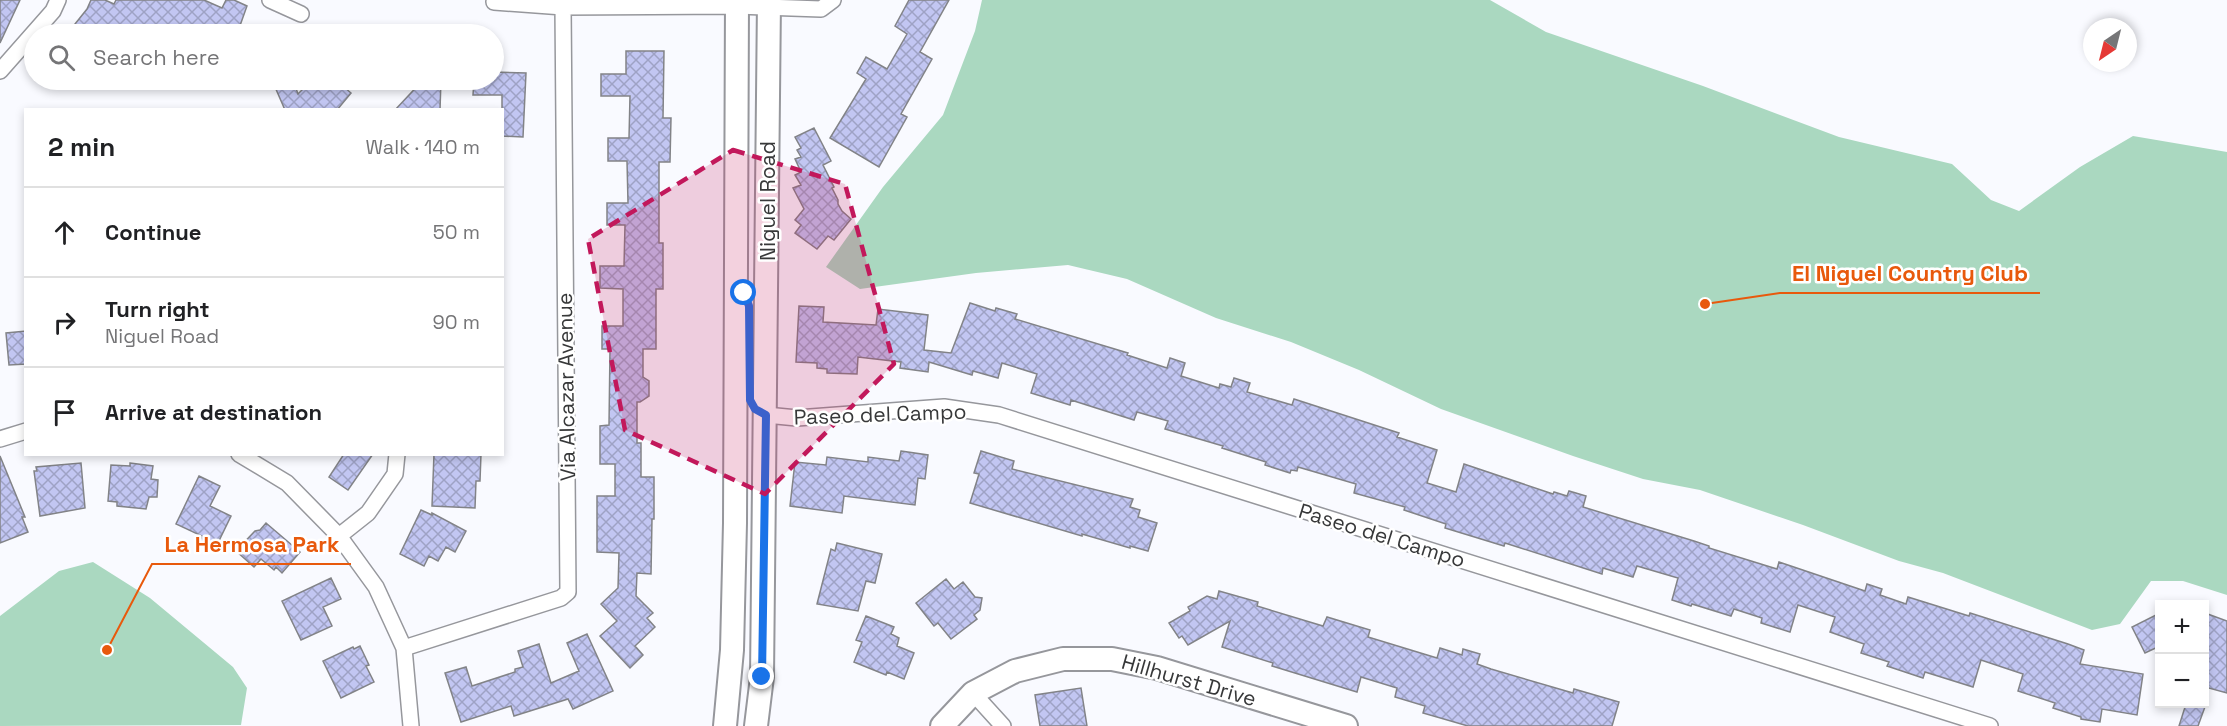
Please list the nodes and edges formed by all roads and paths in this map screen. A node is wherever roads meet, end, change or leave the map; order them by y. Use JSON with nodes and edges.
{"nodes":[{"id":1,"x":58,"y":0,"type":"edge"},
{"id":2,"x":270,"y":0,"type":"edge"},
{"id":3,"x":833,"y":1,"type":"edge"},
{"id":4,"x":494,"y":2,"type":"dead end"},
{"id":5,"x":737,"y":3,"type":"edge"},
{"id":6,"x":769,"y":3,"type":"edge"},
{"id":7,"x":562,"y":7,"type":"junction"},
{"id":8,"x":301,"y":14,"type":"dead end"},
{"id":9,"x":42,"y":24,"type":"edge"},
{"id":10,"x":24,"y":44,"type":"edge"},
{"id":11,"x":0,"y":71,"type":"edge"},
{"id":12,"x":736,"y":284,"type":"junction"},
{"id":13,"x":766,"y":415,"type":"junction"},
{"id":14,"x":24,"y":432,"type":"edge"},
{"id":15,"x":0,"y":439,"type":"edge"},
{"id":16,"x":242,"y":456,"type":"edge"},
{"id":17,"x":397,"y":456,"type":"edge"},
{"id":18,"x":735,"y":531,"type":"junction"},
{"id":19,"x":339,"y":536,"type":"junction"},
{"id":20,"x":404,"y":648,"type":"junction"},
{"id":21,"x":973,"y":693,"type":"junction"},
{"id":22,"x":411,"y":726,"type":"edge"},
{"id":23,"x":725,"y":726,"type":"edge"},
{"id":24,"x":756,"y":726,"type":"edge"},
{"id":25,"x":942,"y":726,"type":"edge"},
{"id":26,"x":1003,"y":726,"type":"edge"},
{"id":27,"x":1346,"y":726,"type":"edge"},
{"id":28,"x":1990,"y":726,"type":"edge"}],
"edges":[{"from":1,"to":9,"type":"street"},
{"from":2,"to":8,"type":"street"},
{"from":3,"to":6,"type":"street"},
{"from":4,"to":7,"type":"street"},
{"from":5,"to":6,"type":"street"},
{"from":5,"to":7,"type":"street"},
{"from":5,"to":12,"type":"main road","name":"Niguel Road"},
{"from":6,"to":13,"type":"main road","name":"Niguel Road"},
{"from":7,"to":20,"type":"street","name":"Via Alcazar Avenue"},
{"from":10,"to":11,"type":"street"},
{"from":12,"to":13,"type":"main road"},
{"from":12,"to":18,"type":"main road","name":"Niguel Road"},
{"from":13,"to":18,"type":"main road"},
{"from":13,"to":24,"type":"main road","name":"Niguel Road"},
{"from":13,"to":28,"type":"street","name":"Paseo del Campo"},
{"from":14,"to":15,"type":"street"},
{"from":16,"to":19,"type":"street"},
{"from":17,"to":19,"type":"street"},
{"from":18,"to":23,"type":"main road","name":"Niguel Road"},
{"from":19,"to":20,"type":"street"},
{"from":20,"to":22,"type":"street"},
{"from":21,"to":25,"type":"main road","name":"Hillhurst Drive"},
{"from":21,"to":26,"type":"street"},
{"from":21,"to":27,"type":"main road","name":"Hillhurst Drive"}]}
